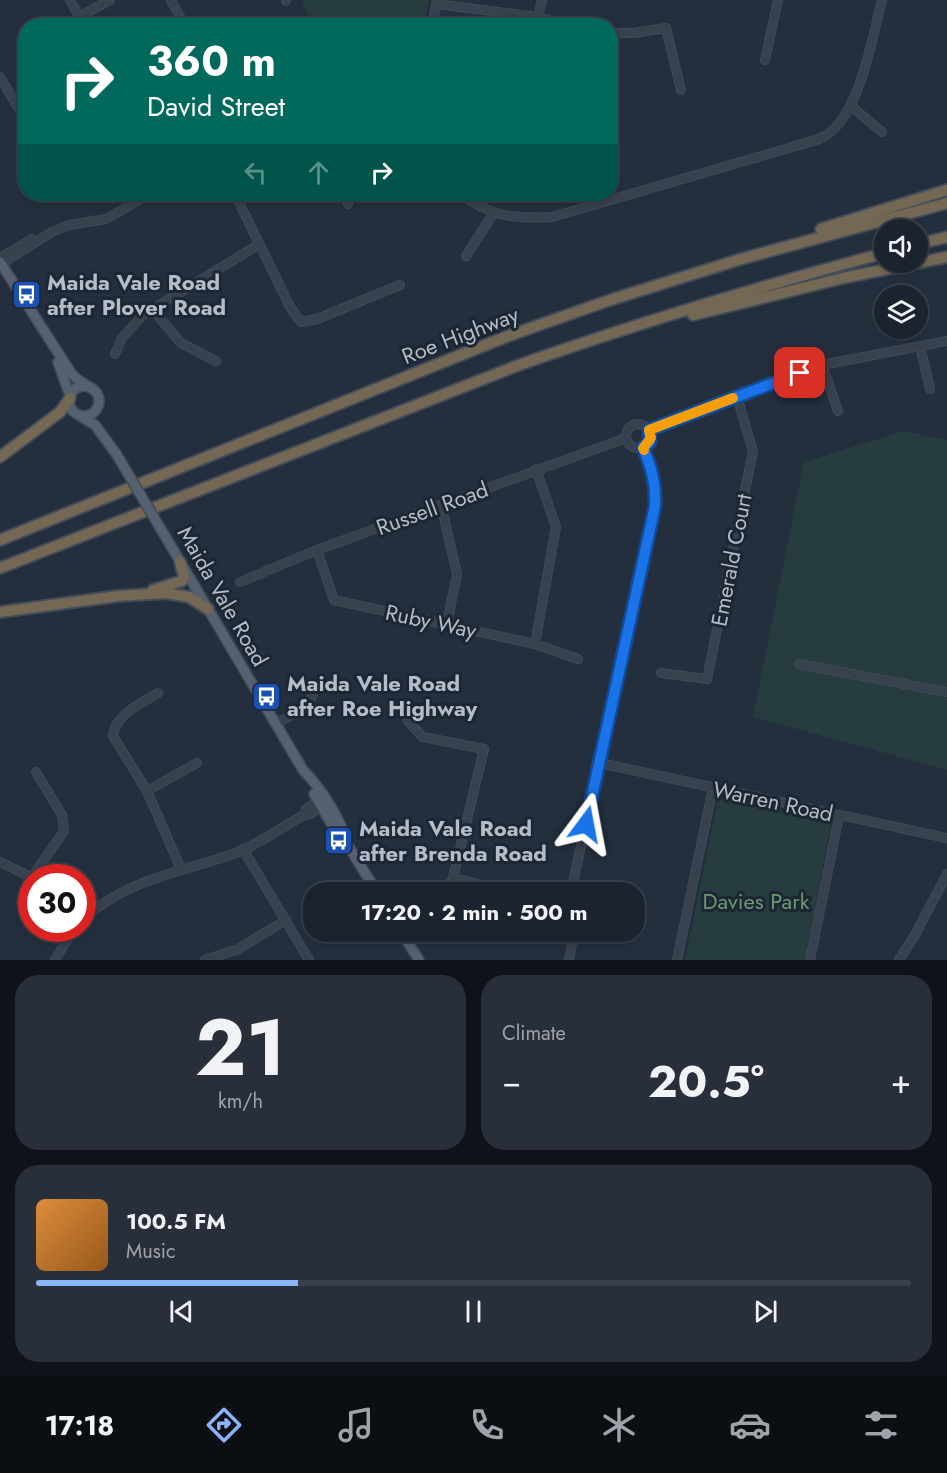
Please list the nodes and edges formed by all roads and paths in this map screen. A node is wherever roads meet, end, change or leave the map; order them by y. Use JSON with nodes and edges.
{"nodes":[{"id":1,"x":70,"y":0,"type":"edge"},
{"id":2,"x":110,"y":0,"type":"edge"},
{"id":3,"x":171,"y":0,"type":"edge"},
{"id":4,"x":542,"y":0,"type":"edge"},
{"id":5,"x":778,"y":0,"type":"edge"},
{"id":6,"x":882,"y":0,"type":"edge"},
{"id":7,"x":436,"y":2,"type":"edge"},
{"id":8,"x":80,"y":16,"type":"joint"},
{"id":9,"x":538,"y":17,"type":"junction"},
{"id":10,"x":181,"y":18,"type":"edge"},
{"id":11,"x":433,"y":18,"type":"edge"},
{"id":12,"x":541,"y":18,"type":"edge"},
{"id":13,"x":618,"y":33,"type":"edge"},
{"id":14,"x":765,"y":60,"type":"dead end"},
{"id":15,"x":0,"y":77,"type":"edge"},
{"id":16,"x":681,"y":90,"type":"dead end"},
{"id":17,"x":850,"y":106,"type":"junction"},
{"id":18,"x":18,"y":107,"type":"edge"},
{"id":19,"x":882,"y":132,"type":"dead end"},
{"id":20,"x":947,"y":190,"type":"edge"},
{"id":21,"x":618,"y":198,"type":"edge"},
{"id":22,"x":128,"y":201,"type":"edge"},
{"id":23,"x":138,"y":201,"type":"edge"},
{"id":24,"x":238,"y":201,"type":"edge"},
{"id":25,"x":346,"y":201,"type":"edge"},
{"id":26,"x":472,"y":201,"type":"edge"},
{"id":27,"x":607,"y":201,"type":"edge"},
{"id":28,"x":947,"y":203,"type":"edge"},
{"id":29,"x":348,"y":204,"type":"dead end"},
{"id":30,"x":493,"y":214,"type":"junction"},
{"id":31,"x":947,"y":237,"type":"edge"},
{"id":32,"x":928,"y":242,"type":"edge"},
{"id":33,"x":258,"y":245,"type":"junction"},
{"id":34,"x":466,"y":256,"type":"dead end"},
{"id":35,"x":874,"y":256,"type":"edge"},
{"id":36,"x":947,"y":257,"type":"edge"},
{"id":37,"x":0,"y":261,"type":"edge"},
{"id":38,"x":400,"y":285,"type":"dead end"},
{"id":39,"x":610,"y":300,"type":"junction"},
{"id":40,"x":153,"y":310,"type":"junction"},
{"id":41,"x":41,"y":328,"type":"junction"},
{"id":42,"x":947,"y":341,"type":"edge"},
{"id":43,"x":920,"y":346,"type":"junction"},
{"id":44,"x":115,"y":354,"type":"dead end"},
{"id":45,"x":216,"y":361,"type":"dead end"},
{"id":46,"x":822,"y":365,"type":"junction"},
{"id":47,"x":483,"y":378,"type":"junction"},
{"id":48,"x":91,"y":388,"type":"junction"},
{"id":49,"x":930,"y":390,"type":"dead end"},
{"id":50,"x":70,"y":397,"type":"junction"},
{"id":51,"x":737,"y":397,"type":"junction"},
{"id":52,"x":99,"y":400,"type":"junction"},
{"id":53,"x":838,"y":411,"type":"dead end"},
{"id":54,"x":79,"y":416,"type":"junction"},
{"id":55,"x":649,"y":430,"type":"junction"},
{"id":56,"x":626,"y":438,"type":"junction"},
{"id":57,"x":109,"y":441,"type":"junction"},
{"id":58,"x":643,"y":448,"type":"junction"},
{"id":59,"x":0,"y":457,"type":"edge"},
{"id":60,"x":536,"y":469,"type":"junction"},
{"id":61,"x":441,"y":505,"type":"junction"},
{"id":62,"x":0,"y":540,"type":"edge"},
{"id":63,"x":316,"y":550,"type":"junction"},
{"id":64,"x":180,"y":562,"type":"junction"},
{"id":65,"x":0,"y":568,"type":"edge"},
{"id":66,"x":240,"y":582,"type":"dead end"},
{"id":67,"x":140,"y":594,"type":"junction"},
{"id":68,"x":207,"y":609,"type":"junction"},
{"id":69,"x":0,"y":612,"type":"edge"},
{"id":70,"x":447,"y":624,"type":"junction"},
{"id":71,"x":535,"y":644,"type":"junction"},
{"id":72,"x":578,"y":659,"type":"dead end"},
{"id":73,"x":799,"y":664,"type":"dead end"},
{"id":74,"x":661,"y":673,"type":"dead end"},
{"id":75,"x":947,"y":692,"type":"edge"},
{"id":76,"x":158,"y":693,"type":"dead end"},
{"id":77,"x":313,"y":695,"type":"dead end"},
{"id":78,"x":408,"y":721,"type":"dead end"},
{"id":79,"x":276,"y":724,"type":"junction"},
{"id":80,"x":197,"y":763,"type":"dead end"},
{"id":81,"x":600,"y":763,"type":"junction"},
{"id":82,"x":36,"y":772,"type":"dead end"},
{"id":83,"x":713,"y":788,"type":"junction"},
{"id":84,"x":147,"y":791,"type":"junction"},
{"id":85,"x":323,"y":802,"type":"junction"},
{"id":86,"x":839,"y":816,"type":"junction"},
{"id":87,"x":947,"y":838,"type":"edge"},
{"id":88,"x":243,"y":849,"type":"junction"},
{"id":89,"x":0,"y":862,"type":"edge"},
{"id":90,"x":42,"y":864,"type":"edge"},
{"id":91,"x":181,"y":869,"type":"junction"},
{"id":92,"x":18,"y":870,"type":"edge"},
{"id":93,"x":947,"y":874,"type":"edge"},
{"id":94,"x":453,"y":879,"type":"junction"},
{"id":95,"x":371,"y":882,"type":"edge"},
{"id":96,"x":451,"y":882,"type":"edge"},
{"id":97,"x":466,"y":882,"type":"edge"},
{"id":98,"x":573,"y":882,"type":"edge"},
{"id":99,"x":96,"y":909,"type":"edge"},
{"id":100,"x":286,"y":920,"type":"junction"},
{"id":101,"x":66,"y":942,"type":"edge"},
{"id":102,"x":407,"y":942,"type":"edge"},
{"id":103,"x":572,"y":942,"type":"edge"},
{"id":104,"x":417,"y":957,"type":"edge"},
{"id":105,"x":208,"y":959,"type":"edge"},
{"id":106,"x":55,"y":960,"type":"edge"},
{"id":107,"x":309,"y":960,"type":"edge"},
{"id":108,"x":569,"y":960,"type":"edge"},
{"id":109,"x":677,"y":960,"type":"edge"},
{"id":110,"x":810,"y":960,"type":"edge"},
{"id":111,"x":899,"y":960,"type":"edge"}],
"edges":[{"from":1,"to":8,"type":"street"},
{"from":2,"to":8,"type":"street"},
{"from":3,"to":10,"type":"street"},
{"from":4,"to":9,"type":"street"},
{"from":5,"to":14,"type":"street"},
{"from":6,"to":17,"type":"street"},
{"from":7,"to":9,"type":"street"},
{"from":7,"to":11,"type":"street"},
{"from":9,"to":12,"type":"street"},
{"from":13,"to":16,"type":"street"},
{"from":15,"to":18,"type":"street"},
{"from":17,"to":19,"type":"street"},
{"from":17,"to":21,"type":"street"},
{"from":20,"to":39,"type":"highway"},
{"from":22,"to":37,"type":"street"},
{"from":23,"to":37,"type":"street"},
{"from":24,"to":33,"type":"street"},
{"from":25,"to":29,"type":"street"},
{"from":26,"to":30,"type":"street"},
{"from":27,"to":30,"type":"street"},
{"from":28,"to":39,"type":"highway","name":"Roe Highway"},
{"from":30,"to":34,"type":"street"},
{"from":31,"to":32,"type":"highway"},
{"from":33,"to":38,"type":"street"},
{"from":33,"to":40,"type":"street"},
{"from":35,"to":47,"type":"highway"},
{"from":36,"to":47,"type":"highway"},
{"from":37,"to":41,"type":"main road"},
{"from":39,"to":62,"type":"highway","name":"Roe Highway"},
{"from":40,"to":44,"type":"street"},
{"from":40,"to":45,"type":"street"},
{"from":41,"to":48,"type":"main road"},
{"from":41,"to":50,"type":"main road"},
{"from":42,"to":43,"type":"street"},
{"from":43,"to":46,"type":"street"},
{"from":43,"to":49,"type":"street"},
{"from":46,"to":51,"type":"street"},
{"from":46,"to":53,"type":"street"},
{"from":47,"to":65,"type":"highway"},
{"from":48,"to":50,"type":"main road"},
{"from":48,"to":52,"type":"main road"},
{"from":50,"to":54,"type":"main road"},
{"from":50,"to":59,"type":"highway"},
{"from":51,"to":55,"type":"street"},
{"from":51,"to":74,"type":"street","name":"Emerald Court"},
{"from":52,"to":54,"type":"main road"},
{"from":52,"to":57,"type":"main road","name":"Maida Vale Road"},
{"from":54,"to":57,"type":"main road","name":"Maida Vale Road"},
{"from":55,"to":56,"type":"street"},
{"from":55,"to":58,"type":"street"},
{"from":56,"to":58,"type":"street"},
{"from":56,"to":60,"type":"street","name":"Russell Road"},
{"from":57,"to":64,"type":"main road","name":"Maida Vale Road","bridge":true},
{"from":58,"to":81,"type":"street"},
{"from":60,"to":61,"type":"street","name":"Russell Road"},
{"from":60,"to":71,"type":"street"},
{"from":61,"to":63,"type":"street","name":"Russell Road"},
{"from":61,"to":70,"type":"street"},
{"from":63,"to":66,"type":"street","name":"Russell Road"},
{"from":63,"to":70,"type":"street","name":"Ruby Way"},
{"from":64,"to":67,"type":"highway"},
{"from":64,"to":68,"type":"main road","name":"Maida Vale Road"},
{"from":67,"to":68,"type":"highway"},
{"from":67,"to":69,"type":"highway"},
{"from":68,"to":79,"type":"main road","name":"Maida Vale Road"},
{"from":70,"to":71,"type":"street","name":"Ruby Way"},
{"from":71,"to":72,"type":"street","name":"Ruby Way"},
{"from":73,"to":75,"type":"street"},
{"from":76,"to":84,"type":"street"},
{"from":77,"to":79,"type":"street"},
{"from":78,"to":94,"type":"street"},
{"from":79,"to":85,"type":"main road","name":"Maida Vale Road"},
{"from":80,"to":84,"type":"street"},
{"from":81,"to":83,"type":"street","name":"Warren Road"},
{"from":81,"to":98,"type":"street"},
{"from":82,"to":90,"type":"street"},
{"from":83,"to":86,"type":"street","name":"Warren Road"},
{"from":83,"to":109,"type":"street"},
{"from":84,"to":91,"type":"street"},
{"from":85,"to":88,"type":"street"},
{"from":85,"to":95,"type":"main road","name":"Maida Vale Road"},
{"from":86,"to":87,"type":"street","name":"Warren Road"},
{"from":86,"to":110,"type":"street"},
{"from":88,"to":91,"type":"street"},
{"from":88,"to":100,"type":"street"},
{"from":89,"to":92,"type":"street"},
{"from":91,"to":99,"type":"street"},
{"from":93,"to":111,"type":"street"},
{"from":94,"to":96,"type":"street"},
{"from":94,"to":97,"type":"street"},
{"from":100,"to":105,"type":"street"},
{"from":100,"to":107,"type":"street"},
{"from":101,"to":106,"type":"street"},
{"from":102,"to":104,"type":"main road"},
{"from":103,"to":108,"type":"street"}]}
